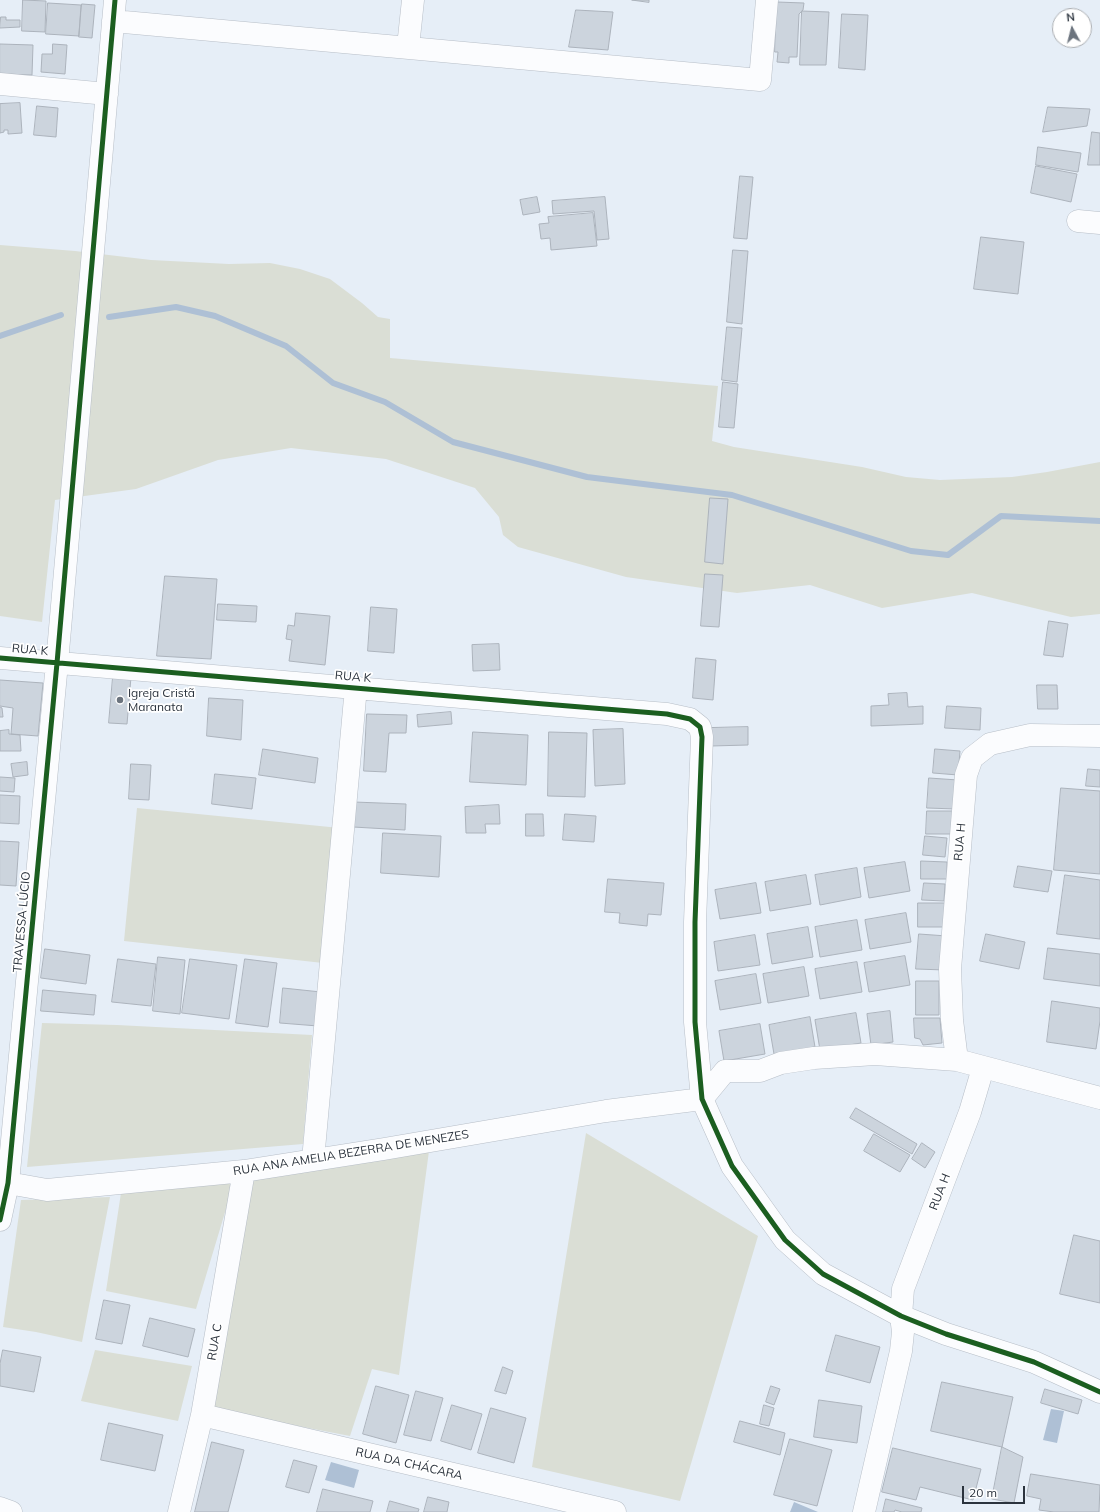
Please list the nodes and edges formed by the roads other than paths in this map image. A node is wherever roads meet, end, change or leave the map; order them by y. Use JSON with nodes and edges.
{"nodes":[{"id":1,"x":412,"y":0,"type":"edge"},
{"id":2,"x":767,"y":0,"type":"edge"},
{"id":3,"x":114,"y":10,"type":"edge"},
{"id":4,"x":408,"y":47,"type":"junction"},
{"id":5,"x":0,"y":84,"type":"edge"},
{"id":6,"x":107,"y":94,"type":"junction"},
{"id":7,"x":1078,"y":221,"type":"dead end"},
{"id":8,"x":1100,"y":223,"type":"edge"},
{"id":9,"x":0,"y":658,"type":"edge"},
{"id":10,"x":57,"y":663,"type":"junction"},
{"id":11,"x":356,"y":687,"type":"junction"},
{"id":12,"x":1100,"y":736,"type":"edge"},
{"id":13,"x":957,"y":1060,"type":"junction"},
{"id":14,"x":983,"y":1068,"type":"junction"},
{"id":15,"x":1100,"y":1098,"type":"edge"},
{"id":16,"x":702,"y":1100,"type":"junction"},
{"id":17,"x":313,"y":1160,"type":"junction"},
{"id":18,"x":244,"y":1172,"type":"junction"},
{"id":19,"x":4,"y":1183,"type":"edge"},
{"id":20,"x":0,"y":1220,"type":"edge"},
{"id":21,"x":901,"y":1316,"type":"junction"},
{"id":22,"x":1100,"y":1392,"type":"edge"},
{"id":23,"x":202,"y":1415,"type":"junction"},
{"id":24,"x":0,"y":1508,"type":"edge"},
{"id":25,"x":11,"y":1512,"type":"edge"},
{"id":26,"x":179,"y":1512,"type":"edge"},
{"id":27,"x":615,"y":1512,"type":"edge"},
{"id":28,"x":864,"y":1512,"type":"edge"}],
"edges":[{"from":1,"to":4,"type":"street"},
{"from":2,"to":4,"type":"street"},
{"from":3,"to":4,"type":"street"},
{"from":3,"to":6,"type":"street","name":"TRAVESSA LÚCIO"},
{"from":5,"to":6,"type":"street"},
{"from":6,"to":10,"type":"street","name":"TRAVESSA LÚCIO"},
{"from":7,"to":8,"type":"street"},
{"from":9,"to":10,"type":"street","name":"RUA K"},
{"from":10,"to":11,"type":"street","name":"RUA K"},
{"from":10,"to":19,"type":"street","name":"TRAVESSA LÚCIO"},
{"from":11,"to":16,"type":"street","name":"RUA K"},
{"from":11,"to":17,"type":"street"},
{"from":12,"to":13,"type":"street","name":"RUA H"},
{"from":13,"to":14,"type":"street"},
{"from":13,"to":16,"type":"street"},
{"from":14,"to":15,"type":"street"},
{"from":14,"to":21,"type":"street","name":"RUA H"},
{"from":16,"to":17,"type":"street","name":"RUA ANA AMELIA BEZERRA DE MENEZES"},
{"from":16,"to":21,"type":"street"},
{"from":17,"to":18,"type":"street","name":"RUA ANA AMELIA BEZERRA DE MENEZES"},
{"from":18,"to":19,"type":"street","name":"RUA ANA AMELIA BEZERRA DE MENEZES"},
{"from":18,"to":23,"type":"street","name":"RUA C"},
{"from":19,"to":20,"type":"street","name":"TRAVESSA LÚCIO"},
{"from":21,"to":22,"type":"street"},
{"from":21,"to":28,"type":"street","name":"RUA H"},
{"from":23,"to":26,"type":"street","name":"RUA C"},
{"from":23,"to":27,"type":"street","name":"RUA DA CHÁCARA"},
{"from":24,"to":25,"type":"street"}]}
